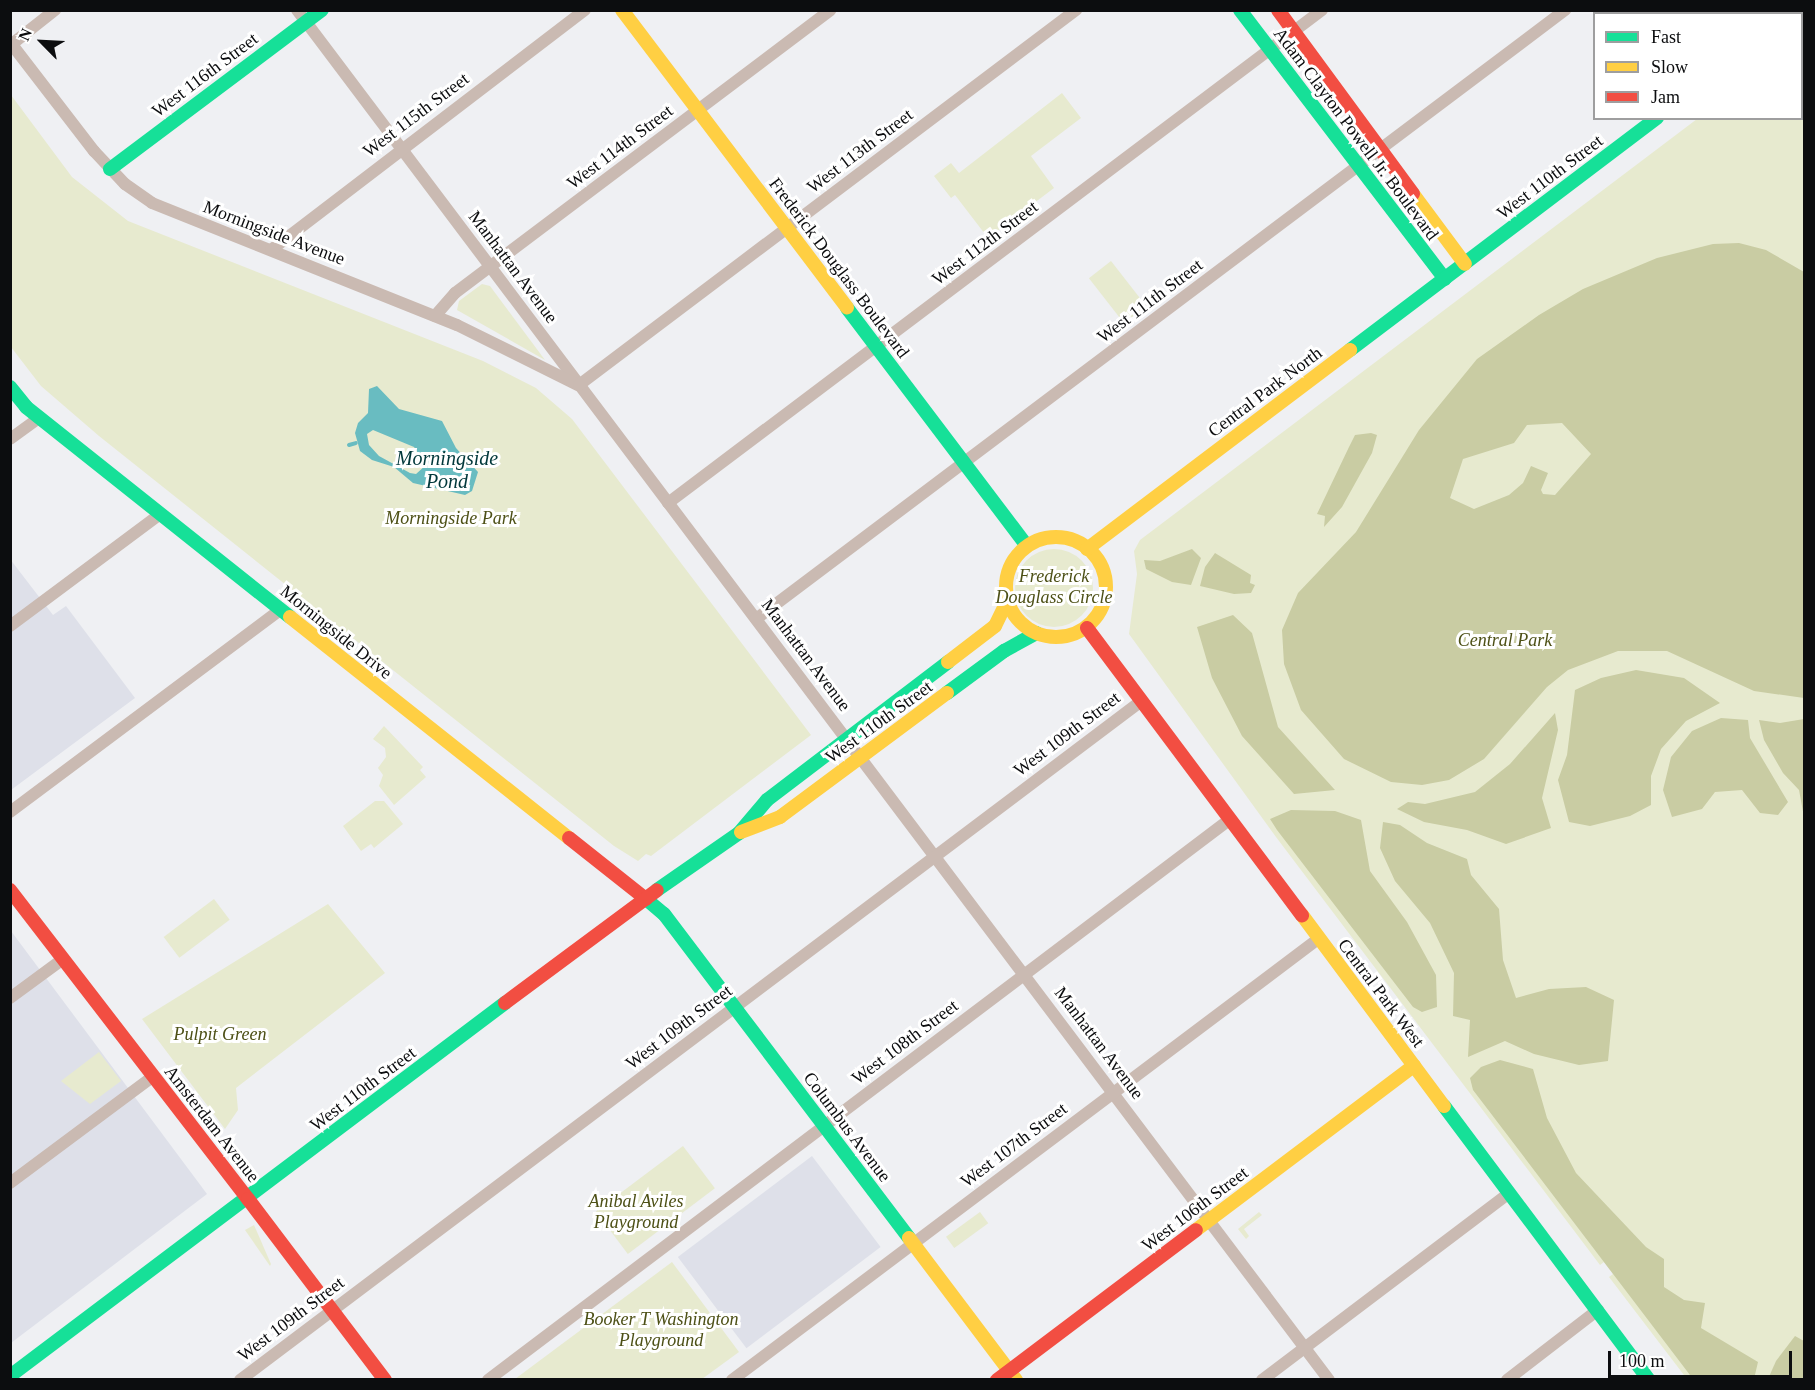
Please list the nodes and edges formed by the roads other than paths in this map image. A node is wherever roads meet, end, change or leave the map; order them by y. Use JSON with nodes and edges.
{"nodes":[{"id":1,"x":56,"y":10,"type":"edge"},
{"id":2,"x":297,"y":10,"type":"edge"},
{"id":3,"x":322,"y":10,"type":"edge"},
{"id":4,"x":585,"y":10,"type":"edge"},
{"id":5,"x":622,"y":10,"type":"edge"},
{"id":6,"x":830,"y":10,"type":"edge"},
{"id":7,"x":1076,"y":10,"type":"edge"},
{"id":8,"x":1240,"y":10,"type":"edge"},
{"id":9,"x":1278,"y":10,"type":"edge"},
{"id":10,"x":1322,"y":10,"type":"edge"},
{"id":11,"x":1565,"y":10,"type":"edge"},
{"id":12,"x":306,"y":23,"type":"junction"},
{"id":13,"x":1293,"y":33,"type":"junction"},
{"id":14,"x":11,"y":43,"type":"edge"},
{"id":15,"x":1270,"y":50,"type":"junction"},
{"id":16,"x":698,"y":111,"type":"junction"},
{"id":17,"x":1654,"y":120,"type":"edge"},
{"id":18,"x":401,"y":148,"type":"junction"},
{"id":19,"x":1381,"y":149,"type":"junction"},
{"id":20,"x":1358,"y":166,"type":"junction"},
{"id":21,"x":110,"y":169,"type":"junction"},
{"id":22,"x":787,"y":228,"type":"junction"},
{"id":23,"x":270,"y":250,"type":"junction"},
{"id":24,"x":1465,"y":264,"type":"junction"},
{"id":25,"x":489,"y":267,"type":"junction"},
{"id":26,"x":1445,"y":279,"type":"junction"},
{"id":27,"x":435,"y":316,"type":"junction"},
{"id":28,"x":876,"y":347,"type":"junction"},
{"id":29,"x":579,"y":385,"type":"junction"},
{"id":30,"x":10,"y":387,"type":"edge"},
{"id":31,"x":40,"y":417,"type":"junction"},
{"id":32,"x":10,"y":439,"type":"edge"},
{"id":33,"x":964,"y":464,"type":"junction"},
{"id":34,"x":668,"y":503,"type":"junction"},
{"id":35,"x":160,"y":514,"type":"junction"},
{"id":36,"x":1027,"y":546,"type":"junction"},
{"id":37,"x":1087,"y":549,"type":"junction"},
{"id":38,"x":1008,"y":599,"type":"junction"},
{"id":39,"x":280,"y":610,"type":"junction"},
{"id":40,"x":756,"y":619,"type":"junction"},
{"id":41,"x":10,"y":626,"type":"edge"},
{"id":42,"x":1087,"y":628,"type":"junction"},
{"id":43,"x":1036,"y":633,"type":"junction"},
{"id":44,"x":1140,"y":702,"type":"junction"},
{"id":45,"x":848,"y":741,"type":"junction"},
{"id":46,"x":861,"y":758,"type":"junction"},
{"id":47,"x":10,"y":812,"type":"edge"},
{"id":48,"x":1229,"y":820,"type":"junction"},
{"id":49,"x":739,"y":833,"type":"junction"},
{"id":50,"x":936,"y":856,"type":"junction"},
{"id":51,"x":10,"y":890,"type":"edge"},
{"id":52,"x":646,"y":899,"type":"junction"},
{"id":53,"x":1318,"y":939,"type":"junction"},
{"id":54,"x":63,"y":959,"type":"junction"},
{"id":55,"x":1024,"y":975,"type":"junction"},
{"id":56,"x":10,"y":998,"type":"edge"},
{"id":57,"x":735,"y":1007,"type":"junction"},
{"id":58,"x":1414,"y":1066,"type":"junction"},
{"id":59,"x":152,"y":1077,"type":"junction"},
{"id":60,"x":1113,"y":1092,"type":"junction"},
{"id":61,"x":824,"y":1127,"type":"junction"},
{"id":62,"x":10,"y":1184,"type":"edge"},
{"id":63,"x":1509,"y":1193,"type":"junction"},
{"id":64,"x":248,"y":1199,"type":"junction"},
{"id":65,"x":1209,"y":1220,"type":"junction"},
{"id":66,"x":913,"y":1244,"type":"junction"},
{"id":67,"x":332,"y":1309,"type":"junction"},
{"id":68,"x":1598,"y":1310,"type":"junction"},
{"id":69,"x":1305,"y":1347,"type":"junction"},
{"id":70,"x":1012,"y":1375,"type":"edge"},
{"id":71,"x":10,"y":1376,"type":"edge"},
{"id":72,"x":240,"y":1380,"type":"edge"},
{"id":73,"x":385,"y":1380,"type":"edge"},
{"id":74,"x":488,"y":1380,"type":"edge"},
{"id":75,"x":732,"y":1380,"type":"edge"},
{"id":76,"x":997,"y":1380,"type":"edge"},
{"id":77,"x":1262,"y":1380,"type":"edge"},
{"id":78,"x":1329,"y":1380,"type":"edge"},
{"id":79,"x":1507,"y":1380,"type":"edge"},
{"id":80,"x":1649,"y":1380,"type":"edge"}],
"edges":[{"from":1,"to":14,"type":"street"},
{"from":2,"to":12,"type":"street","name":"Manhattan Avenue"},
{"from":3,"to":12,"type":"main road","name":"West 116th Street"},
{"from":4,"to":18,"type":"street","name":"West 115th Street"},
{"from":5,"to":16,"type":"main road","name":"Frederick Douglass Boulevard"},
{"from":6,"to":16,"type":"street","name":"West 114th Street"},
{"from":7,"to":22,"type":"street","name":"West 113th Street"},
{"from":8,"to":15,"type":"main road","name":"Adam Clayton Powell Jr. Boulevard"},
{"from":9,"to":13,"type":"main road","name":"Adam Clayton Powell Jr. Boulevard"},
{"from":10,"to":13,"type":"street","name":"West 112th Street"},
{"from":11,"to":19,"type":"street","name":"West 111th Street"},
{"from":12,"to":18,"type":"street","name":"Manhattan Avenue"},
{"from":12,"to":21,"type":"main road","name":"West 116th Street"},
{"from":13,"to":15,"type":"street","name":"West 112th Street"},
{"from":13,"to":19,"type":"main road","name":"Adam Clayton Powell Jr. Boulevard"},
{"from":14,"to":21,"type":"street","name":"Morningside Avenue"},
{"from":15,"to":20,"type":"main road","name":"Adam Clayton Powell Jr. Boulevard"},
{"from":15,"to":28,"type":"street","name":"West 112th Street"},
{"from":16,"to":22,"type":"main road","name":"Frederick Douglass Boulevard"},
{"from":16,"to":25,"type":"street","name":"West 114th Street"},
{"from":17,"to":24,"type":"main road","name":"West 110th Street"},
{"from":18,"to":23,"type":"street","name":"West 115th Street"},
{"from":18,"to":25,"type":"street","name":"Manhattan Avenue"},
{"from":19,"to":20,"type":"street","name":"West 111th Street"},
{"from":19,"to":24,"type":"main road","name":"Adam Clayton Powell Jr. Boulevard"},
{"from":20,"to":26,"type":"main road","name":"Adam Clayton Powell Jr. Boulevard"},
{"from":20,"to":33,"type":"street","name":"West 111th Street"},
{"from":21,"to":23,"type":"street","name":"Morningside Avenue"},
{"from":22,"to":28,"type":"main road","name":"Frederick Douglass Boulevard"},
{"from":22,"to":29,"type":"street","name":"West 113th Street"},
{"from":23,"to":27,"type":"street","name":"Morningside Avenue"},
{"from":24,"to":26,"type":"main road","name":"Central Park North"},
{"from":25,"to":27,"type":"street","name":"West 114th Street"},
{"from":25,"to":29,"type":"street","name":"Manhattan Avenue"},
{"from":26,"to":37,"type":"main road","name":"Central Park North"},
{"from":27,"to":29,"type":"street","name":"Morningside Avenue"},
{"from":28,"to":33,"type":"main road","name":"Frederick Douglass Boulevard"},
{"from":28,"to":34,"type":"street","name":"West 112th Street"},
{"from":29,"to":34,"type":"street","name":"Manhattan Avenue"},
{"from":30,"to":31,"type":"main road","name":"Morningside Drive"},
{"from":31,"to":32,"type":"street"},
{"from":31,"to":35,"type":"main road","name":"Morningside Drive"},
{"from":33,"to":36,"type":"main road","name":"Frederick Douglass Boulevard"},
{"from":33,"to":40,"type":"street","name":"West 111th Street"},
{"from":34,"to":40,"type":"street","name":"Manhattan Avenue"},
{"from":35,"to":39,"type":"main road","name":"Morningside Drive"},
{"from":35,"to":41,"type":"street"},
{"from":36,"to":37,"type":"main road"},
{"from":36,"to":38,"type":"main road"},
{"from":37,"to":42,"type":"main road"},
{"from":38,"to":43,"type":"main road"},
{"from":38,"to":45,"type":"main road","name":"West 110th Street"},
{"from":39,"to":47,"type":"street"},
{"from":39,"to":52,"type":"main road","name":"Morningside Drive"},
{"from":40,"to":45,"type":"street","name":"Manhattan Avenue"},
{"from":42,"to":43,"type":"main road"},
{"from":42,"to":44,"type":"main road","name":"Central Park West"},
{"from":43,"to":46,"type":"main road","name":"West 110th Street"},
{"from":44,"to":48,"type":"main road","name":"Central Park West"},
{"from":44,"to":50,"type":"street","name":"West 109th Street"},
{"from":45,"to":46,"type":"street","name":"Manhattan Avenue"},
{"from":45,"to":49,"type":"main road","name":"West 110th Street"},
{"from":46,"to":49,"type":"main road","name":"West 110th Street"},
{"from":46,"to":50,"type":"street","name":"Manhattan Avenue"},
{"from":48,"to":53,"type":"main road","name":"Central Park West"},
{"from":48,"to":55,"type":"street","name":"West 108th Street"},
{"from":49,"to":52,"type":"main road","name":"West 110th Street"},
{"from":50,"to":55,"type":"street","name":"Manhattan Avenue"},
{"from":50,"to":57,"type":"street","name":"West 109th Street"},
{"from":51,"to":54,"type":"main road","name":"Amsterdam Avenue"},
{"from":52,"to":57,"type":"main road","name":"Columbus Avenue"},
{"from":52,"to":64,"type":"main road","name":"West 110th Street"},
{"from":53,"to":58,"type":"main road","name":"Central Park West"},
{"from":53,"to":60,"type":"street","name":"West 107th Street"},
{"from":54,"to":56,"type":"street"},
{"from":54,"to":59,"type":"main road","name":"Amsterdam Avenue"},
{"from":55,"to":60,"type":"street","name":"Manhattan Avenue"},
{"from":55,"to":61,"type":"street","name":"West 108th Street"},
{"from":57,"to":61,"type":"main road","name":"Columbus Avenue"},
{"from":57,"to":67,"type":"street","name":"West 109th Street"},
{"from":58,"to":63,"type":"main road","name":"Central Park West"},
{"from":58,"to":65,"type":"main road","name":"West 106th Street"},
{"from":59,"to":62,"type":"street"},
{"from":59,"to":64,"type":"main road","name":"Amsterdam Avenue"},
{"from":60,"to":65,"type":"street","name":"Manhattan Avenue"},
{"from":60,"to":66,"type":"street","name":"West 107th Street"},
{"from":61,"to":66,"type":"main road","name":"Columbus Avenue"},
{"from":61,"to":74,"type":"street","name":"West 108th Street"},
{"from":63,"to":68,"type":"main road","name":"Central Park West"},
{"from":63,"to":69,"type":"street"},
{"from":64,"to":67,"type":"main road","name":"Amsterdam Avenue"},
{"from":64,"to":71,"type":"main road","name":"West 110th Street"},
{"from":65,"to":69,"type":"street","name":"Manhattan Avenue"},
{"from":65,"to":70,"type":"main road","name":"West 106th Street"},
{"from":66,"to":70,"type":"main road","name":"Columbus Avenue"},
{"from":66,"to":75,"type":"street","name":"West 107th Street"},
{"from":67,"to":72,"type":"street","name":"West 109th Street"},
{"from":67,"to":73,"type":"main road","name":"Amsterdam Avenue"},
{"from":68,"to":79,"type":"street"},
{"from":68,"to":80,"type":"main road","name":"Central Park West"},
{"from":69,"to":77,"type":"street"},
{"from":69,"to":78,"type":"street","name":"Manhattan Avenue"},
{"from":70,"to":76,"type":"main road","name":"West 106th Street"}]}
